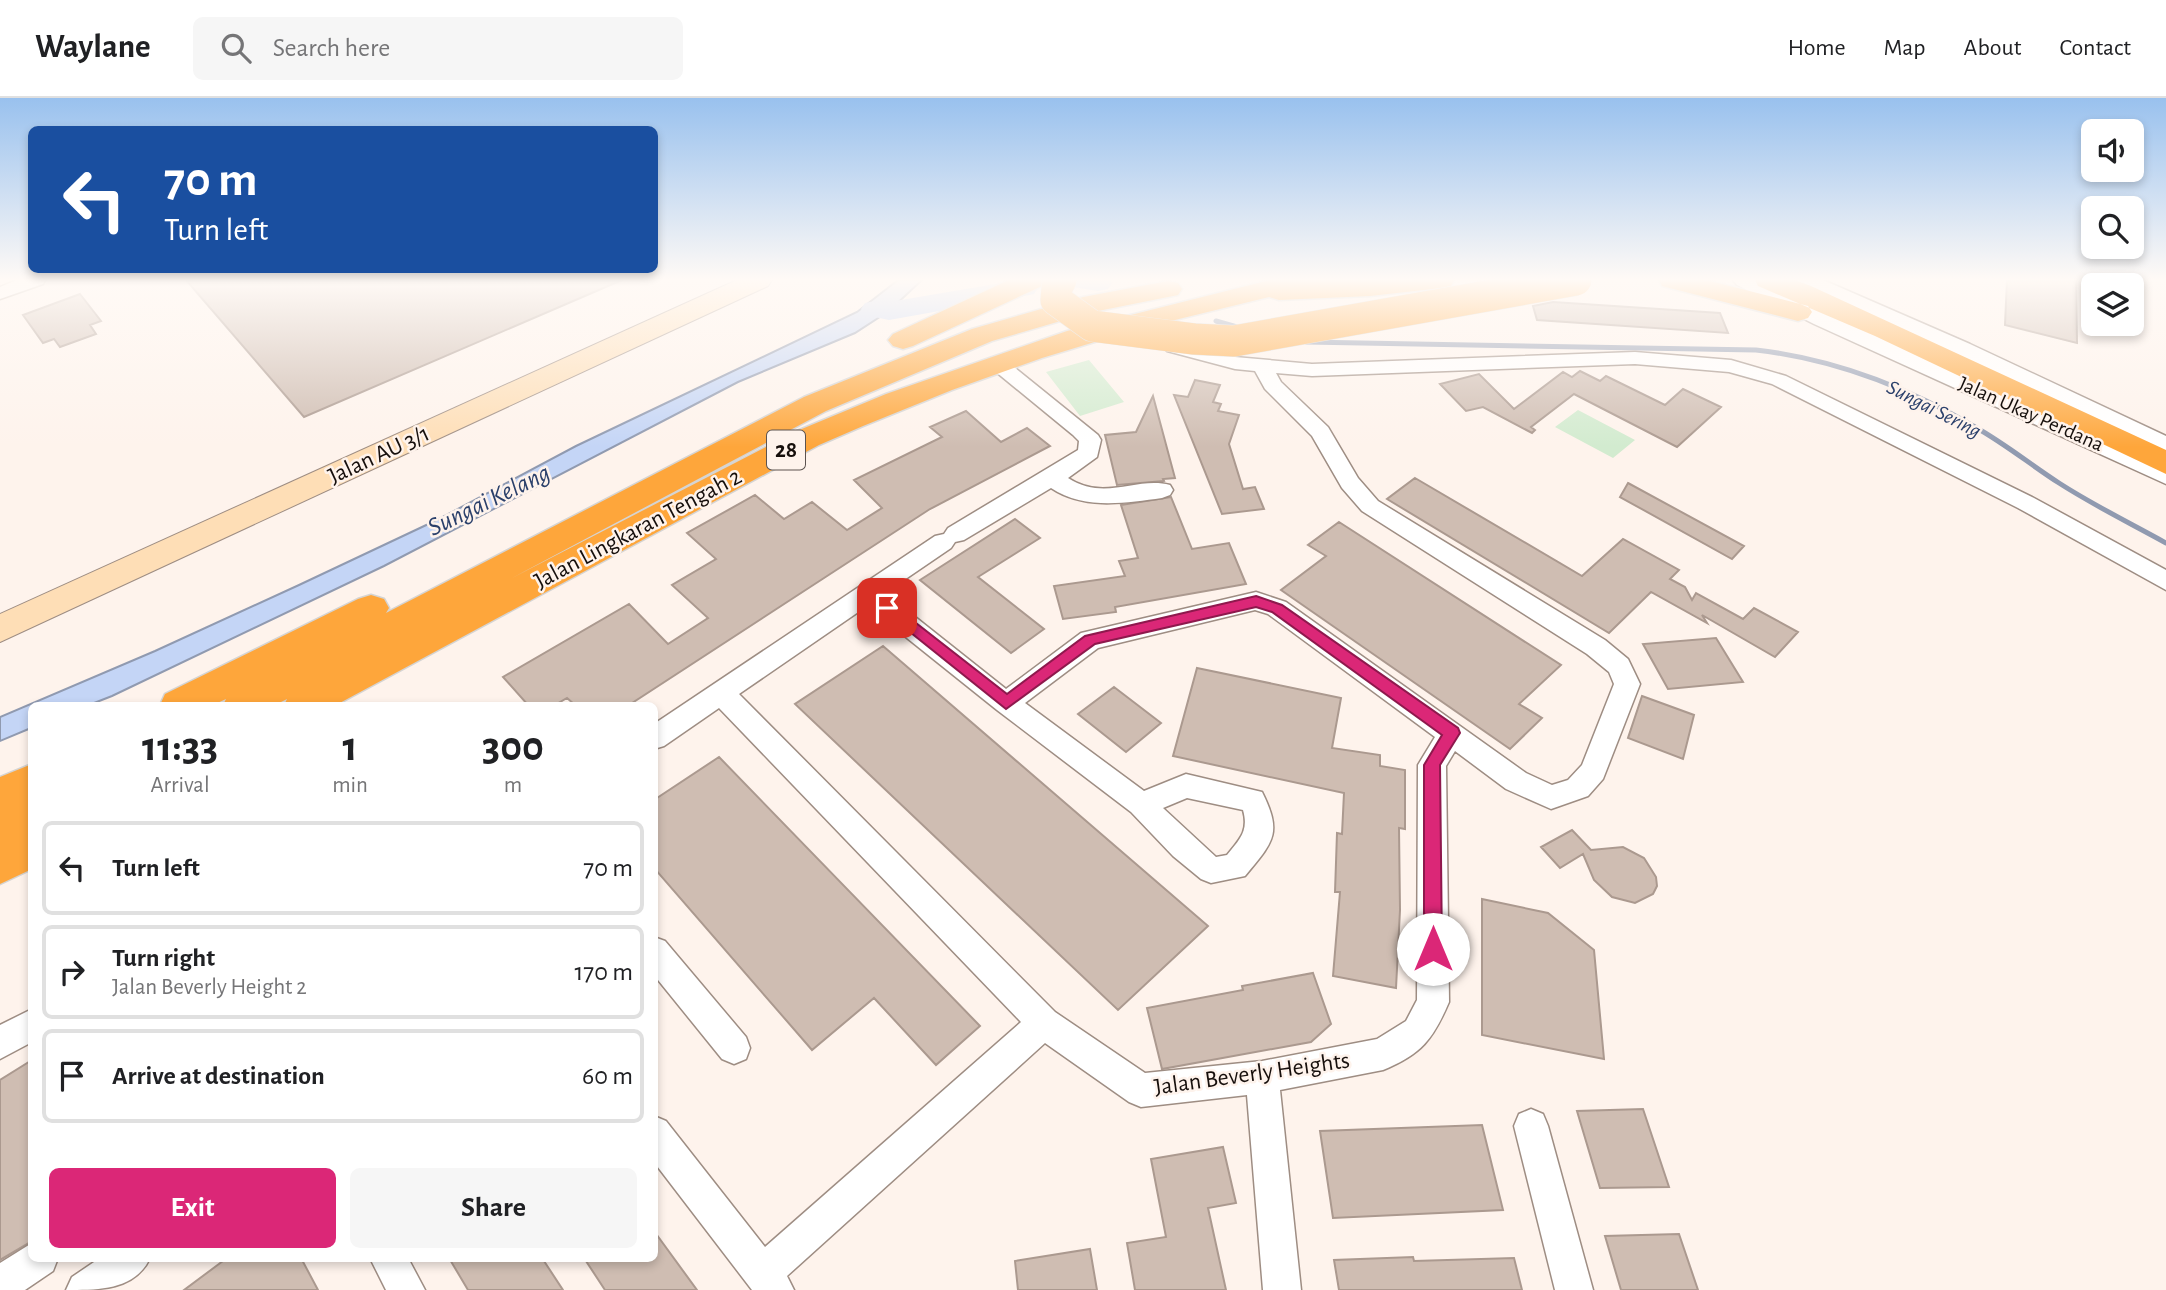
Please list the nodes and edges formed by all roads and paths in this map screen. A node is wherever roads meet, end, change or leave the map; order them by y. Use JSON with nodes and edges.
{"nodes":[{"id":1,"x":638,"y":336,"type":"edge"},
{"id":2,"x":911,"y":336,"type":"edge"},
{"id":3,"x":982,"y":336,"type":"edge"},
{"id":4,"x":1059,"y":336,"type":"edge"},
{"id":5,"x":1148,"y":336,"type":"edge"},
{"id":6,"x":1168,"y":336,"type":"edge"},
{"id":7,"x":1175,"y":336,"type":"edge"},
{"id":8,"x":1264,"y":336,"type":"edge"},
{"id":9,"x":1860,"y":336,"type":"edge"},
{"id":10,"x":1897,"y":336,"type":"edge"},
{"id":11,"x":1930,"y":336,"type":"edge"},
{"id":12,"x":1187,"y":349,"type":"junction"},
{"id":13,"x":996,"y":363,"type":"junction"},
{"id":14,"x":1262,"y":365,"type":"junction"},
{"id":15,"x":2166,"y":447,"type":"edge"},
{"id":16,"x":2166,"y":463,"type":"edge"},
{"id":17,"x":2166,"y":475,"type":"edge"},
{"id":18,"x":1052,"y":478,"type":"junction"},
{"id":19,"x":1162,"y":491,"type":"dead end"},
{"id":20,"x":2166,"y":581,"type":"edge"},
{"id":21,"x":868,"y":593,"type":"junction"},
{"id":22,"x":0,"y":629,"type":"edge"},
{"id":23,"x":721,"y":693,"type":"junction"},
{"id":24,"x":185,"y":702,"type":"edge"},
{"id":25,"x":248,"y":702,"type":"edge"},
{"id":26,"x":309,"y":702,"type":"edge"},
{"id":27,"x":1006,"y":703,"type":"junction"},
{"id":28,"x":1452,"y":733,"type":"junction"},
{"id":29,"x":658,"y":735,"type":"edge"},
{"id":30,"x":28,"y":783,"type":"edge"},
{"id":31,"x":0,"y":796,"type":"edge"},
{"id":32,"x":1141,"y":804,"type":"dead end"},
{"id":33,"x":28,"y":818,"type":"edge"},
{"id":34,"x":0,"y":832,"type":"edge"},
{"id":35,"x":28,"y":850,"type":"edge"},
{"id":36,"x":0,"y":865,"type":"edge"},
{"id":37,"x":658,"y":956,"type":"edge"},
{"id":38,"x":1044,"y":1023,"type":"junction"},
{"id":39,"x":28,"y":1026,"type":"edge"},
{"id":40,"x":0,"y":1043,"type":"edge"},
{"id":41,"x":734,"y":1048,"type":"dead end"},
{"id":42,"x":1262,"y":1077,"type":"junction"},
{"id":43,"x":1531,"y":1126,"type":"dead end"},
{"id":44,"x":658,"y":1138,"type":"edge"},
{"id":45,"x":34,"y":1262,"type":"edge"},
{"id":46,"x":126,"y":1262,"type":"edge"},
{"id":47,"x":390,"y":1262,"type":"edge"},
{"id":48,"x":769,"y":1282,"type":"edge"},
{"id":49,"x":0,"y":1285,"type":"edge"},
{"id":50,"x":85,"y":1290,"type":"edge"},
{"id":51,"x":406,"y":1290,"type":"edge"},
{"id":52,"x":1282,"y":1290,"type":"edge"},
{"id":53,"x":1574,"y":1290,"type":"edge"}],
"edges":[{"from":1,"to":22,"type":"main road","name":"Jalan AU 3/1"},
{"from":2,"to":24,"type":"highway"},
{"from":3,"to":25,"type":"highway","name":"Jalan Lingkaran Tengah 2","number":"28"},
{"from":4,"to":13,"type":"highway","name":"Jalan Lingkaran Tengah 2","number":"28"},
{"from":5,"to":12,"type":"street"},
{"from":6,"to":8,"type":"highway","bridge":true},
{"from":7,"to":12,"type":"street"},
{"from":9,"to":17,"type":"street","name":"Jalan Ukay Perdana"},
{"from":10,"to":16,"type":"highway"},
{"from":11,"to":15,"type":"street","name":"Jalan Ukay Perdana"},
{"from":12,"to":14,"type":"street"},
{"from":13,"to":18,"type":"street"},
{"from":13,"to":26,"type":"highway","name":"Jalan Lingkaran Tengah 2","number":"28"},
{"from":14,"to":20,"type":"street"},
{"from":14,"to":28,"type":"street"},
{"from":18,"to":19,"type":"street"},
{"from":18,"to":21,"type":"street"},
{"from":21,"to":23,"type":"street"},
{"from":21,"to":27,"type":"street"},
{"from":23,"to":29,"type":"street"},
{"from":23,"to":38,"type":"street","name":"Jalan Beverly Heights"},
{"from":27,"to":28,"type":"street"},
{"from":27,"to":32,"type":"street"},
{"from":28,"to":42,"type":"street","name":"Jalan Beverly Heights"},
{"from":30,"to":31,"type":"highway"},
{"from":33,"to":34,"type":"highway"},
{"from":35,"to":36,"type":"highway"},
{"from":37,"to":41,"type":"street"},
{"from":38,"to":42,"type":"street","name":"Jalan Beverly Heights"},
{"from":38,"to":48,"type":"street"},
{"from":39,"to":40,"type":"street"},
{"from":42,"to":52,"type":"street"},
{"from":43,"to":53,"type":"street"},
{"from":44,"to":48,"type":"street"},
{"from":45,"to":49,"type":"street"},
{"from":46,"to":50,"type":"street"},
{"from":47,"to":51,"type":"street"}]}
